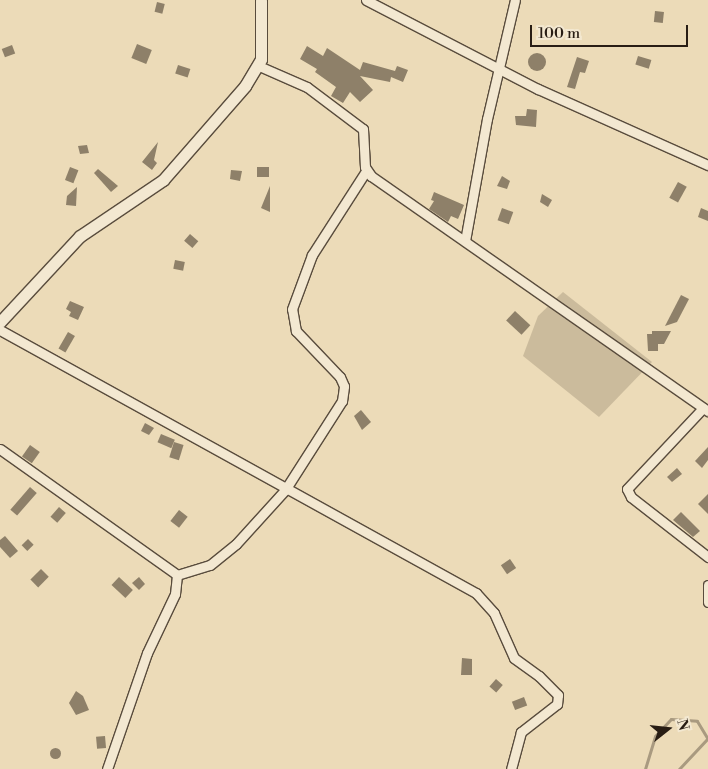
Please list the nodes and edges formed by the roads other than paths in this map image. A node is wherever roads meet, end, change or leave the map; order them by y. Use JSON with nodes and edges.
{"nodes":[{"id":1,"x":261,"y":0,"type":"edge"},
{"id":2,"x":366,"y":0,"type":"edge"},
{"id":3,"x":514,"y":0,"type":"edge"},
{"id":4,"x":259,"y":66,"type":"junction"},
{"id":5,"x":499,"y":68,"type":"junction"},
{"id":6,"x":708,"y":165,"type":"edge"},
{"id":7,"x":366,"y":171,"type":"junction"},
{"id":8,"x":465,"y":241,"type":"junction"},
{"id":9,"x":0,"y":322,"type":"edge"},
{"id":10,"x":0,"y":330,"type":"edge"},
{"id":11,"x":705,"y":409,"type":"edge"},
{"id":12,"x":0,"y":449,"type":"edge"},
{"id":13,"x":287,"y":486,"type":"junction"},
{"id":14,"x":708,"y":557,"type":"edge"},
{"id":15,"x":176,"y":575,"type":"junction"},
{"id":16,"x":708,"y":584,"type":"edge"},
{"id":17,"x":708,"y":602,"type":"edge"},
{"id":18,"x":107,"y":769,"type":"edge"},
{"id":19,"x":511,"y":769,"type":"edge"}],
"edges":[{"from":1,"to":4,"type":"street"},
{"from":2,"to":5,"type":"street"},
{"from":3,"to":5,"type":"street"},
{"from":4,"to":7,"type":"street"},
{"from":4,"to":9,"type":"street"},
{"from":5,"to":6,"type":"street"},
{"from":5,"to":8,"type":"street"},
{"from":7,"to":8,"type":"street"},
{"from":7,"to":13,"type":"street"},
{"from":8,"to":11,"type":"street"},
{"from":10,"to":13,"type":"street"},
{"from":11,"to":14,"type":"street"},
{"from":12,"to":15,"type":"street"},
{"from":13,"to":15,"type":"street"},
{"from":13,"to":19,"type":"street"},
{"from":15,"to":18,"type":"street"},
{"from":16,"to":17,"type":"street"}]}
